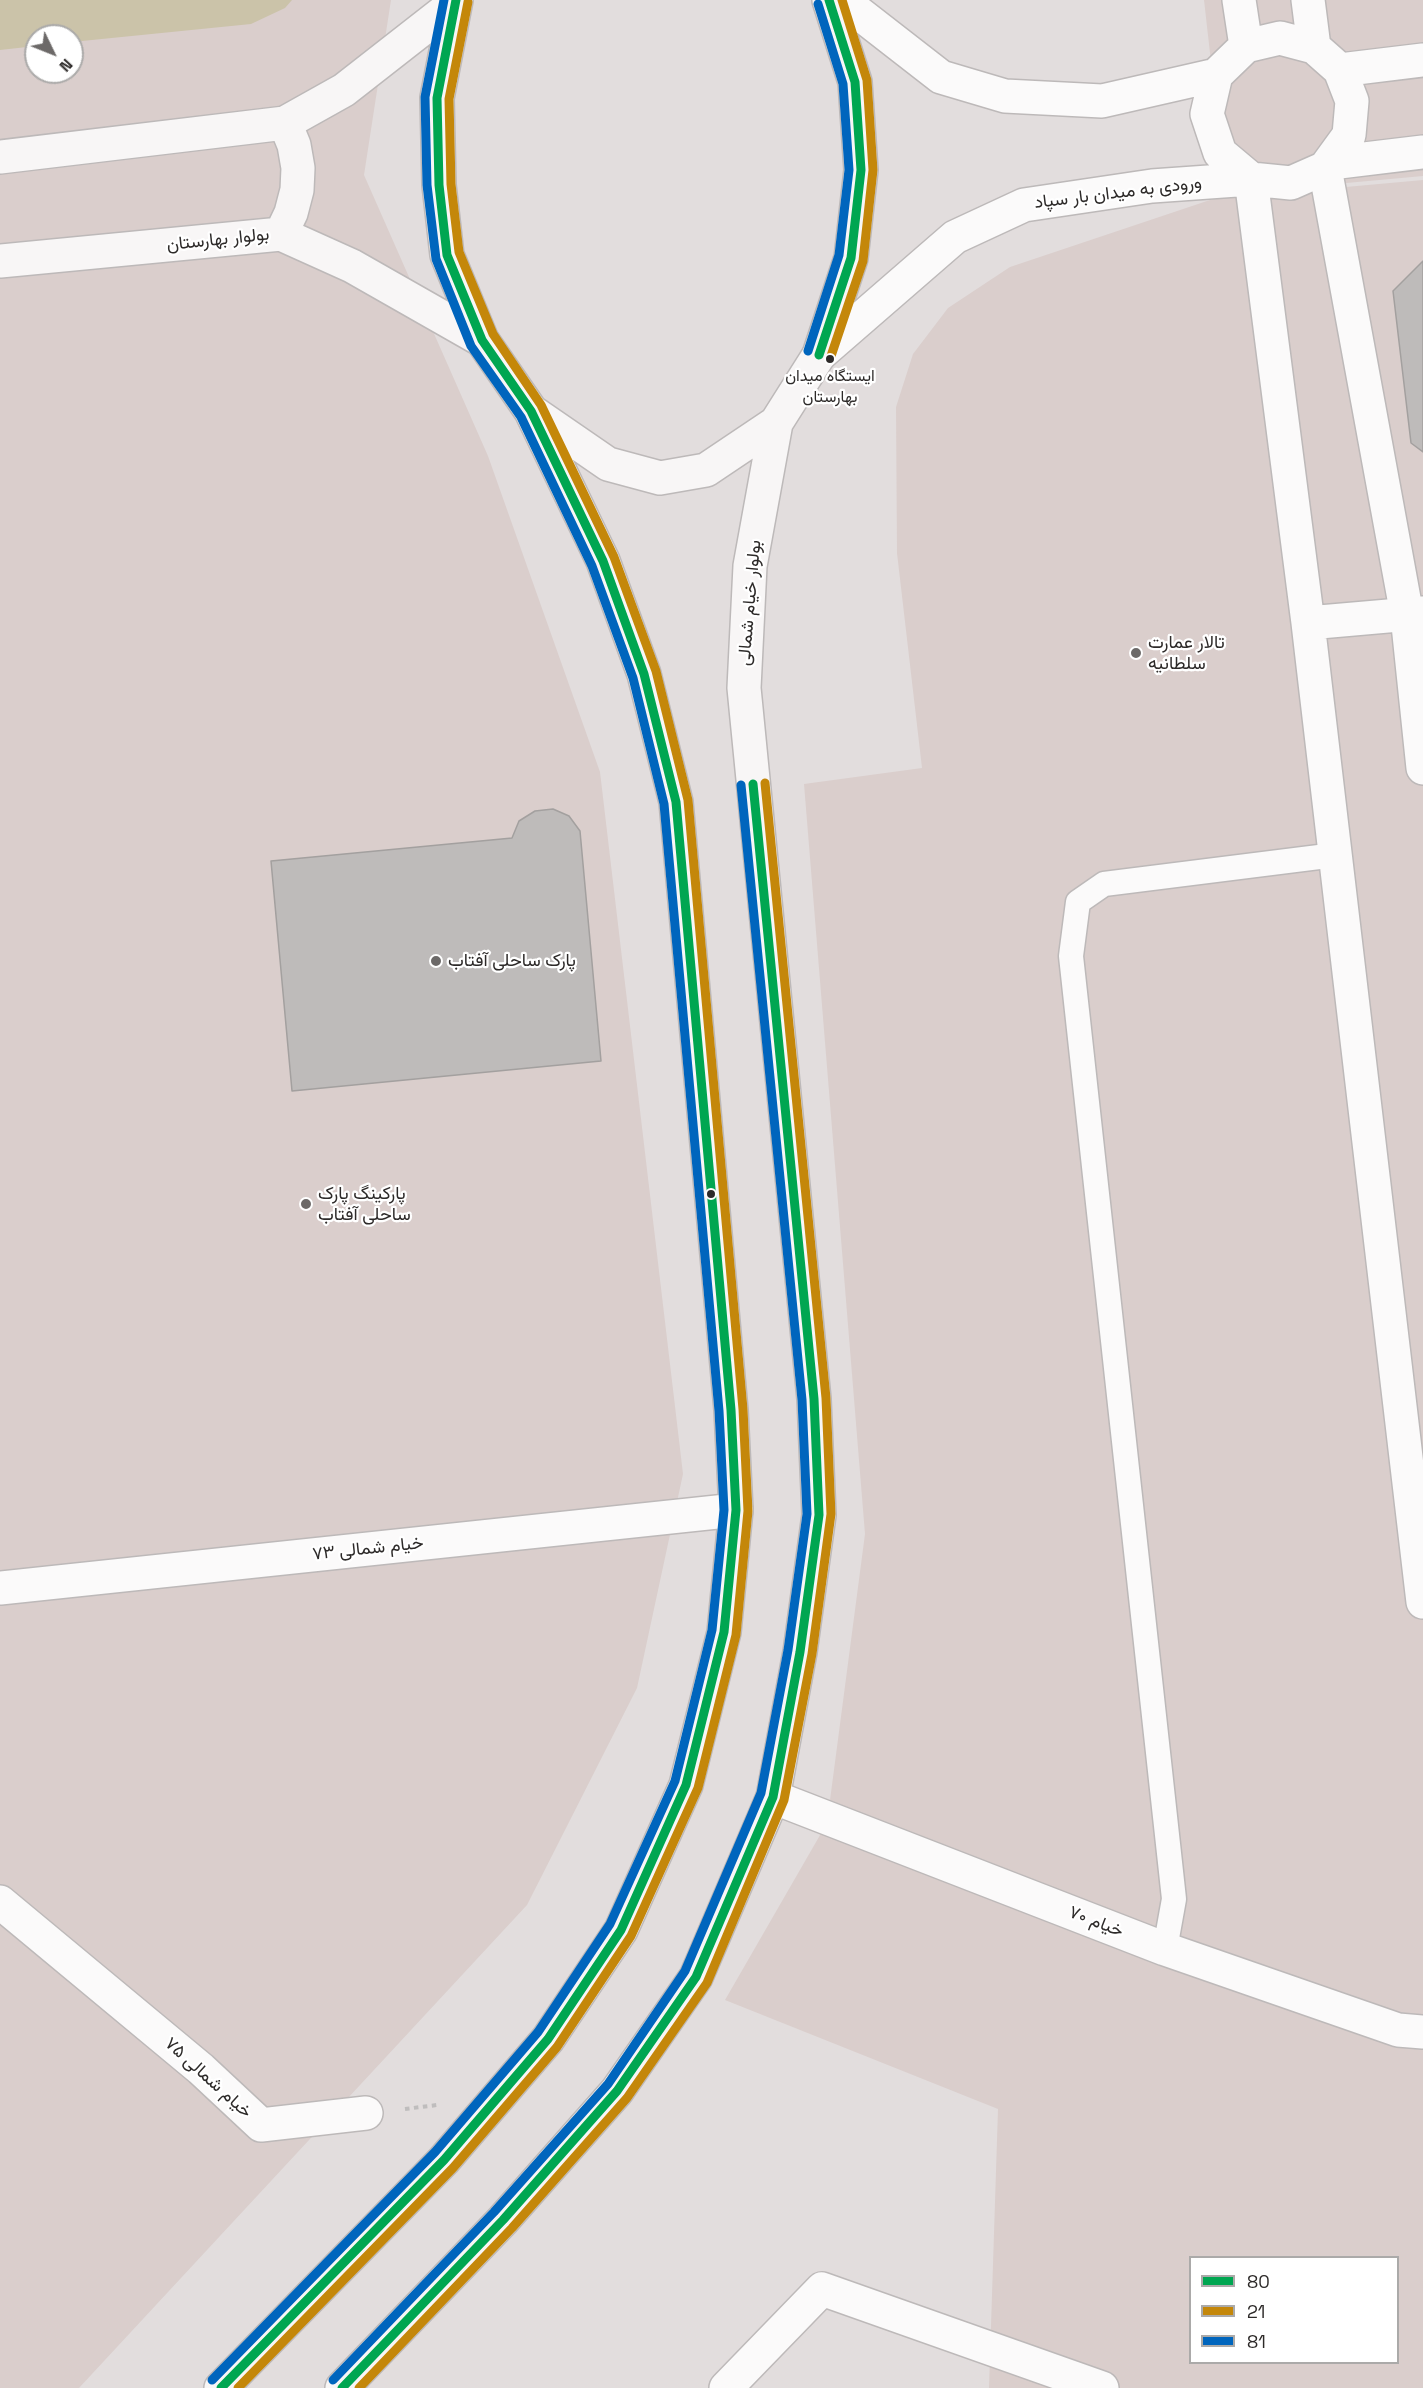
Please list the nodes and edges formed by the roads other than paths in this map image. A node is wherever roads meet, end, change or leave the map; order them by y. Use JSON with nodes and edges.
{"nodes":[{"id":1,"x":829,"y":0,"type":"edge"},
{"id":2,"x":842,"y":0,"type":"edge"},
{"id":3,"x":1239,"y":0,"type":"edge"},
{"id":4,"x":1308,"y":0,"type":"edge"},
{"id":5,"x":455,"y":2,"type":"edge"},
{"id":6,"x":1246,"y":46,"type":"junction"},
{"id":7,"x":1314,"y":47,"type":"junction"},
{"id":8,"x":1423,"y":60,"type":"edge"},
{"id":9,"x":1340,"y":70,"type":"junction"},
{"id":10,"x":1216,"y":75,"type":"junction"},
{"id":11,"x":285,"y":123,"type":"junction"},
{"id":12,"x":1423,"y":152,"type":"edge"},
{"id":13,"x":0,"y":157,"type":"edge"},
{"id":14,"x":1328,"y":165,"type":"junction"},
{"id":15,"x":1251,"y":179,"type":"junction"},
{"id":16,"x":281,"y":234,"type":"junction"},
{"id":17,"x":0,"y":261,"type":"edge"},
{"id":18,"x":482,"y":340,"type":"junction"},
{"id":19,"x":819,"y":355,"type":"junction"},
{"id":20,"x":531,"y":411,"type":"junction"},
{"id":21,"x":776,"y":423,"type":"junction"},
{"id":22,"x":1415,"y":614,"type":"edge"},
{"id":23,"x":1308,"y":623,"type":"junction"},
{"id":24,"x":1423,"y":768,"type":"edge"},
{"id":25,"x":1335,"y":855,"type":"junction"},
{"id":26,"x":736,"y":1510,"type":"junction"},
{"id":27,"x":0,"y":1588,"type":"edge"},
{"id":28,"x":1423,"y":1602,"type":"edge"},
{"id":29,"x":773,"y":1797,"type":"junction"},
{"id":30,"x":0,"y":1902,"type":"edge"},
{"id":31,"x":1165,"y":1949,"type":"junction"},
{"id":32,"x":1423,"y":2032,"type":"edge"},
{"id":33,"x":366,"y":2113,"type":"road end"},
{"id":34,"x":221,"y":2388,"type":"edge"},
{"id":35,"x":342,"y":2388,"type":"edge"},
{"id":36,"x":726,"y":2388,"type":"edge"},
{"id":37,"x":1102,"y":2388,"type":"edge"}],
"edges":[{"from":1,"to":19,"type":"street"},
{"from":2,"to":10,"type":"street"},
{"from":3,"to":6,"type":"street"},
{"from":4,"to":7,"type":"street"},
{"from":5,"to":11,"type":"street"},
{"from":5,"to":18,"type":"street"},
{"from":6,"to":7,"type":"street"},
{"from":6,"to":10,"type":"street"},
{"from":7,"to":9,"type":"street"},
{"from":8,"to":9,"type":"street"},
{"from":9,"to":14,"type":"street"},
{"from":10,"to":15,"type":"street"},
{"from":11,"to":13,"type":"street"},
{"from":11,"to":16,"type":"street"},
{"from":12,"to":14,"type":"street"},
{"from":14,"to":15,"type":"street"},
{"from":14,"to":22,"type":"street"},
{"from":15,"to":19,"type":"street","name":"ورودی به میدان بار سپاد"},
{"from":15,"to":23,"type":"street"},
{"from":16,"to":17,"type":"street","name":"بولوار بهارستان"},
{"from":16,"to":18,"type":"street","name":"بولوار بهارستان"},
{"from":18,"to":20,"type":"street"},
{"from":19,"to":21,"type":"street"},
{"from":20,"to":21,"type":"street"},
{"from":20,"to":26,"type":"street"},
{"from":21,"to":29,"type":"street","name":"بولوار خیام شمالی"},
{"from":22,"to":23,"type":"street"},
{"from":22,"to":24,"type":"street"},
{"from":23,"to":25,"type":"street"},
{"from":25,"to":28,"type":"street"},
{"from":25,"to":31,"type":"lane"},
{"from":26,"to":27,"type":"street","name":"خیام شمالی ۷۳"},
{"from":26,"to":34,"type":"street"},
{"from":29,"to":31,"type":"street","name":"خیام ۷۰"},
{"from":29,"to":35,"type":"street","name":"بولوار خیام شمالی"},
{"from":30,"to":33,"type":"street","name":"خیام شمالی ۷۵"},
{"from":31,"to":32,"type":"street","name":"خیام ۷۰"},
{"from":36,"to":37,"type":"street"}]}
